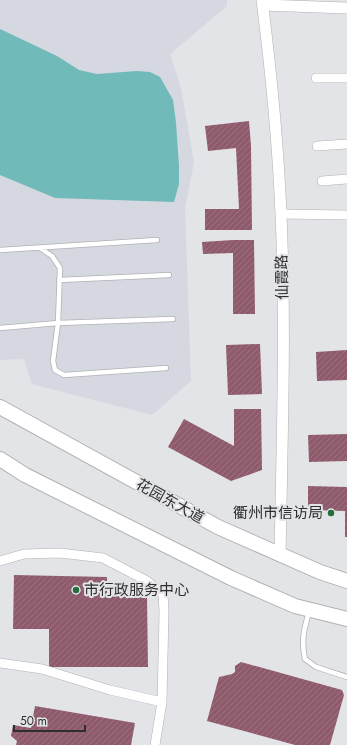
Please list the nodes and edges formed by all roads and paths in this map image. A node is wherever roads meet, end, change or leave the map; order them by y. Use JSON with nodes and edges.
{"nodes":[{"id":1,"x":263,"y":2,"type":"edge"},
{"id":2,"x":347,"y":8,"type":"edge"},
{"id":3,"x":316,"y":78,"type":"dead end"},
{"id":4,"x":347,"y":78,"type":"edge"},
{"id":5,"x":347,"y":144,"type":"edge"},
{"id":6,"x":317,"y":146,"type":"dead end"},
{"id":7,"x":347,"y":179,"type":"edge"},
{"id":8,"x":322,"y":181,"type":"dead end"},
{"id":9,"x":281,"y":214,"type":"junction"},
{"id":10,"x":347,"y":214,"type":"edge"},
{"id":11,"x":157,"y":240,"type":"dead end"},
{"id":12,"x":40,"y":248,"type":"junction"},
{"id":13,"x":0,"y":250,"type":"edge"},
{"id":14,"x":169,"y":275,"type":"dead end"},
{"id":15,"x":59,"y":280,"type":"junction"},
{"id":16,"x":173,"y":319,"type":"dead end"},
{"id":17,"x":58,"y":323,"type":"junction"},
{"id":18,"x":0,"y":328,"type":"edge"},
{"id":19,"x":166,"y":368,"type":"dead end"},
{"id":20,"x":0,"y":407,"type":"edge"},
{"id":21,"x":0,"y":459,"type":"edge"},
{"id":22,"x":280,"y":556,"type":"junction"},
{"id":23,"x":0,"y":561,"type":"edge"},
{"id":24,"x":347,"y":581,"type":"edge"},
{"id":25,"x":310,"y":610,"type":"junction"},
{"id":26,"x":347,"y":620,"type":"edge"},
{"id":27,"x":0,"y":663,"type":"edge"},
{"id":28,"x":347,"y":677,"type":"edge"},
{"id":29,"x":162,"y":702,"type":"junction"},
{"id":30,"x":155,"y":745,"type":"edge"}],
"edges":[{"from":1,"to":2,"type":"street"},
{"from":1,"to":9,"type":"street","name":"仙霞路"},
{"from":3,"to":4,"type":"street"},
{"from":5,"to":6,"type":"street"},
{"from":7,"to":8,"type":"street"},
{"from":9,"to":10,"type":"street"},
{"from":9,"to":22,"type":"street","name":"仙霞路"},
{"from":11,"to":12,"type":"lane"},
{"from":12,"to":13,"type":"lane"},
{"from":12,"to":15,"type":"lane"},
{"from":14,"to":15,"type":"lane"},
{"from":15,"to":17,"type":"lane"},
{"from":16,"to":17,"type":"lane"},
{"from":17,"to":18,"type":"lane"},
{"from":17,"to":19,"type":"lane"},
{"from":20,"to":22,"type":"main road","name":"花园东大道"},
{"from":21,"to":25,"type":"main road"},
{"from":22,"to":24,"type":"main road","name":"花园东大道"},
{"from":23,"to":29,"type":"street"},
{"from":25,"to":26,"type":"main road"},
{"from":25,"to":28,"type":"lane"},
{"from":27,"to":29,"type":"street"},
{"from":29,"to":30,"type":"street"}]}
